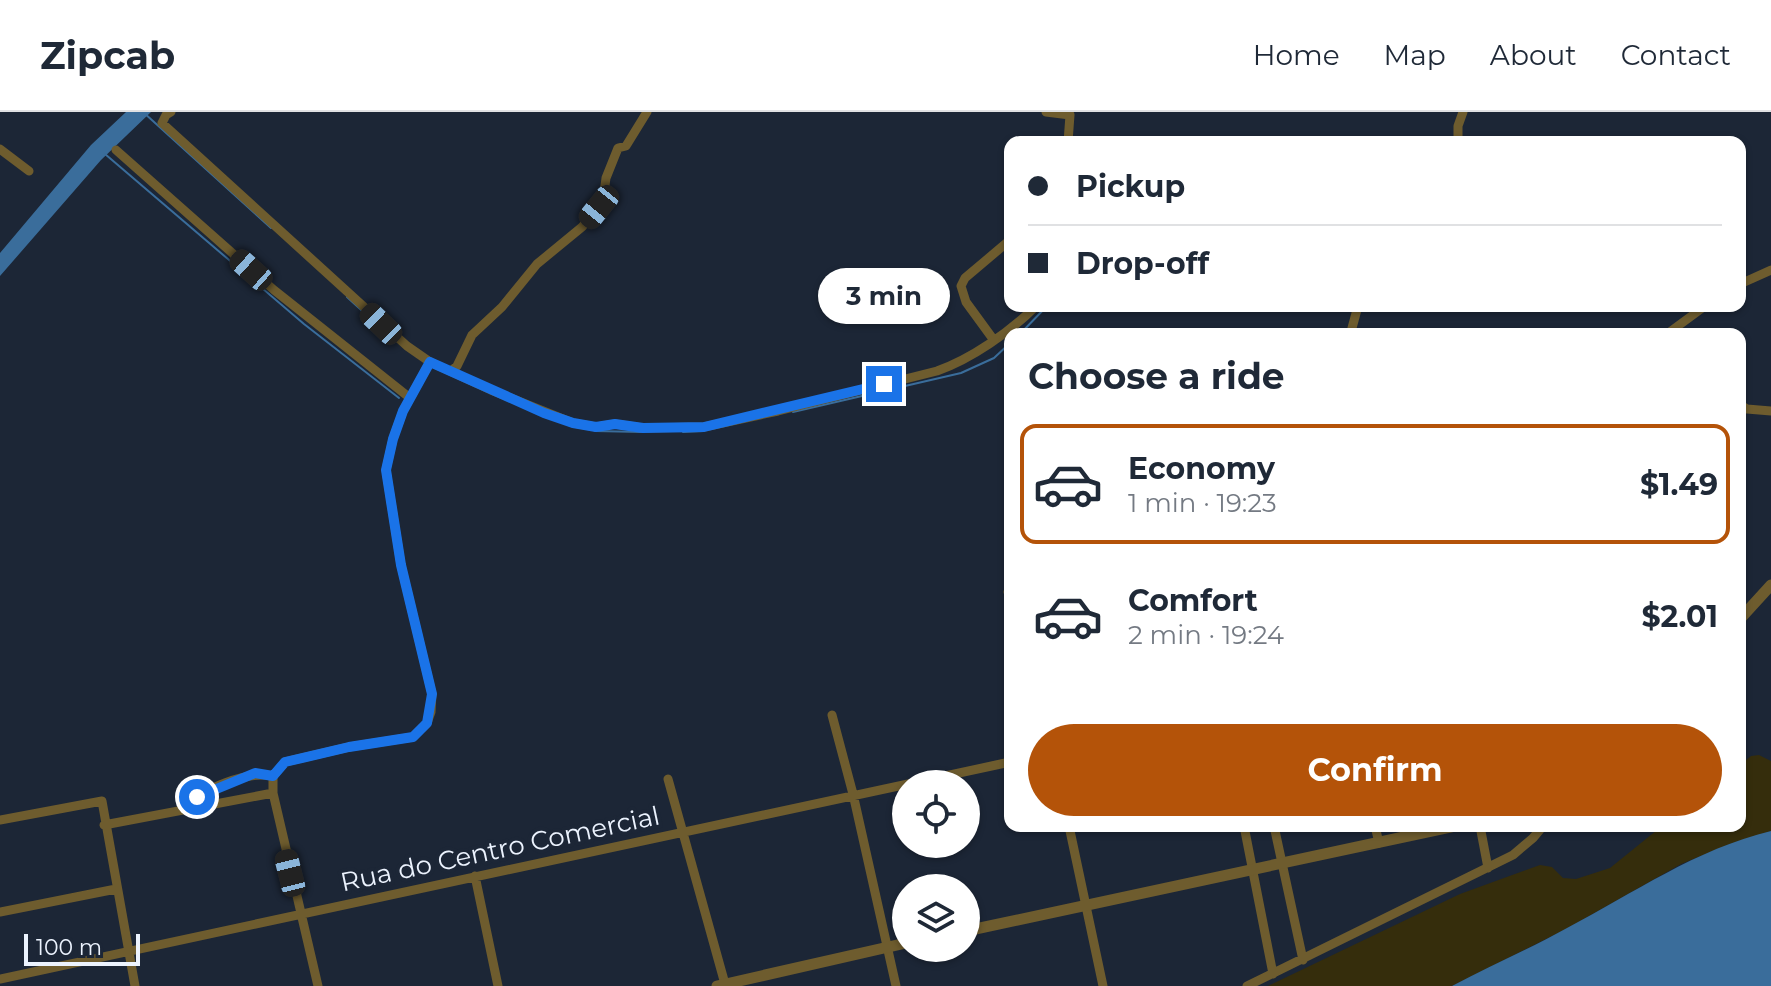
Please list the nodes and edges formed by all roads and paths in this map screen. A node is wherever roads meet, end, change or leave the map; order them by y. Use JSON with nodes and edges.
{"nodes":[{"id":1,"x":171,"y":112,"type":"edge"},
{"id":2,"x":647,"y":112,"type":"edge"},
{"id":3,"x":1046,"y":112,"type":"edge"},
{"id":4,"x":1463,"y":112,"type":"edge"},
{"id":5,"x":1068,"y":136,"type":"edge"},
{"id":6,"x":1458,"y":136,"type":"edge"},
{"id":7,"x":0,"y":149,"type":"edge"},
{"id":8,"x":116,"y":150,"type":"dead end"},
{"id":9,"x":29,"y":171,"type":"dead end"},
{"id":10,"x":1004,"y":245,"type":"edge"},
{"id":11,"x":1771,"y":270,"type":"edge"},
{"id":12,"x":1746,"y":281,"type":"edge"},
{"id":13,"x":1028,"y":312,"type":"edge"},
{"id":14,"x":1697,"y":312,"type":"edge"},
{"id":15,"x":1007,"y":328,"type":"edge"},
{"id":16,"x":1675,"y":328,"type":"edge"},
{"id":17,"x":1004,"y":331,"type":"edge"},
{"id":18,"x":993,"y":339,"type":"junction"},
{"id":19,"x":430,"y":362,"type":"junction"},
{"id":20,"x":451,"y":371,"type":"junction"},
{"id":21,"x":410,"y":398,"type":"junction"},
{"id":22,"x":1746,"y":408,"type":"edge"},
{"id":23,"x":1771,"y":411,"type":"edge"},
{"id":24,"x":1771,"y":585,"type":"edge"},
{"id":25,"x":1746,"y":612,"type":"edge"},
{"id":26,"x":832,"y":715,"type":"dead end"},
{"id":27,"x":1004,"y":763,"type":"edge"},
{"id":28,"x":273,"y":776,"type":"junction"},
{"id":29,"x":668,"y":779,"type":"dead end"},
{"id":30,"x":273,"y":793,"type":"junction"},
{"id":31,"x":853,"y":794,"type":"junction"},
{"id":32,"x":184,"y":809,"type":"junction"},
{"id":33,"x":0,"y":820,"type":"edge"},
{"id":34,"x":104,"y":825,"type":"junction"},
{"id":35,"x":682,"y":831,"type":"junction"},
{"id":36,"x":1070,"y":832,"type":"edge"},
{"id":37,"x":1245,"y":832,"type":"edge"},
{"id":38,"x":1275,"y":832,"type":"edge"},
{"id":39,"x":1376,"y":832,"type":"edge"},
{"id":40,"x":1428,"y":832,"type":"edge"},
{"id":41,"x":1481,"y":832,"type":"edge"},
{"id":42,"x":1537,"y":832,"type":"edge"},
{"id":43,"x":1379,"y":843,"type":"junction"},
{"id":44,"x":1281,"y":864,"type":"junction"},
{"id":45,"x":1488,"y":868,"type":"junction"},
{"id":46,"x":1252,"y":870,"type":"junction"},
{"id":47,"x":475,"y":876,"type":"junction"},
{"id":48,"x":116,"y":889,"type":"junction"},
{"id":49,"x":1086,"y":906,"type":"junction"},
{"id":50,"x":0,"y":912,"type":"edge"},
{"id":51,"x":301,"y":915,"type":"junction"},
{"id":52,"x":980,"y":928,"type":"edge"},
{"id":53,"x":892,"y":946,"type":"edge"},
{"id":54,"x":886,"y":947,"type":"junction"},
{"id":55,"x":128,"y":951,"type":"junction"},
{"id":56,"x":1303,"y":960,"type":"junction"},
{"id":57,"x":1273,"y":974,"type":"junction"},
{"id":58,"x":0,"y":979,"type":"edge"},
{"id":59,"x":721,"y":985,"type":"edge"},
{"id":60,"x":135,"y":986,"type":"edge"},
{"id":61,"x":318,"y":986,"type":"edge"},
{"id":62,"x":498,"y":986,"type":"edge"},
{"id":63,"x":896,"y":986,"type":"edge"},
{"id":64,"x":1103,"y":986,"type":"edge"},
{"id":65,"x":1247,"y":986,"type":"edge"}],
"edges":[{"from":1,"to":19,"type":"street"},
{"from":2,"to":20,"type":"street"},
{"from":3,"to":5,"type":"street"},
{"from":4,"to":6,"type":"street"},
{"from":7,"to":9,"type":"street"},
{"from":8,"to":21,"type":"street"},
{"from":10,"to":18,"type":"street"},
{"from":11,"to":12,"type":"street"},
{"from":13,"to":15,"type":"street"},
{"from":14,"to":16,"type":"street"},
{"from":17,"to":18,"type":"street"},
{"from":18,"to":20,"type":"street"},
{"from":19,"to":20,"type":"street"},
{"from":19,"to":21,"type":"street"},
{"from":21,"to":28,"type":"street"},
{"from":22,"to":23,"type":"street"},
{"from":24,"to":25,"type":"street"},
{"from":26,"to":31,"type":"street"},
{"from":27,"to":31,"type":"street","name":"Rua do Centro Comercial"},
{"from":28,"to":30,"type":"street"},
{"from":28,"to":32,"type":"street"},
{"from":29,"to":35,"type":"street"},
{"from":30,"to":32,"type":"street"},
{"from":30,"to":51,"type":"street"},
{"from":31,"to":35,"type":"street","name":"Rua do Centro Comercial"},
{"from":31,"to":54,"type":"street"},
{"from":32,"to":34,"type":"street"},
{"from":33,"to":34,"type":"street"},
{"from":34,"to":48,"type":"street"},
{"from":35,"to":47,"type":"street","name":"Rua do Centro Comercial"},
{"from":35,"to":59,"type":"street"},
{"from":36,"to":49,"type":"street"},
{"from":37,"to":46,"type":"street"},
{"from":38,"to":44,"type":"street"},
{"from":39,"to":43,"type":"street"},
{"from":40,"to":43,"type":"street"},
{"from":41,"to":45,"type":"street"},
{"from":42,"to":45,"type":"street"},
{"from":43,"to":44,"type":"street"},
{"from":44,"to":46,"type":"street"},
{"from":44,"to":56,"type":"street"},
{"from":45,"to":56,"type":"street"},
{"from":46,"to":49,"type":"street"},
{"from":46,"to":57,"type":"street"},
{"from":47,"to":51,"type":"street","name":"Rua do Centro Comercial"},
{"from":47,"to":62,"type":"street"},
{"from":48,"to":50,"type":"street"},
{"from":48,"to":55,"type":"street"},
{"from":49,"to":52,"type":"street"},
{"from":49,"to":64,"type":"street"},
{"from":51,"to":55,"type":"street","name":"Rua do Centro Comercial"},
{"from":51,"to":61,"type":"street"},
{"from":53,"to":54,"type":"street"},
{"from":54,"to":59,"type":"street"},
{"from":54,"to":63,"type":"street"},
{"from":55,"to":58,"type":"street","name":"Rua do Centro Comercial"},
{"from":55,"to":60,"type":"street"},
{"from":56,"to":57,"type":"street"},
{"from":57,"to":65,"type":"street"}]}
